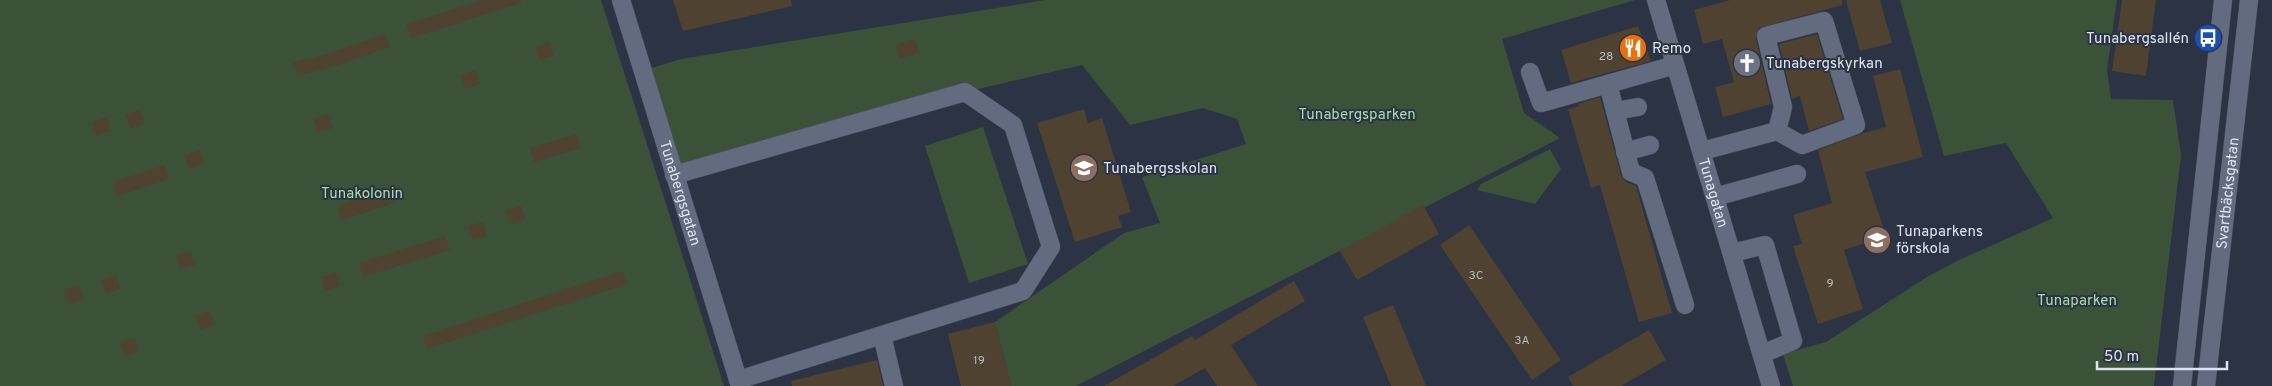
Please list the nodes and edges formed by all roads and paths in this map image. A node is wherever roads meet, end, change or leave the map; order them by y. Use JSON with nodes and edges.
{"nodes":[{"id":1,"x":621,"y":0,"type":"edge"},
{"id":2,"x":1656,"y":0,"type":"edge"},
{"id":3,"x":2223,"y":0,"type":"edge"},
{"id":4,"x":2249,"y":0,"type":"edge"},
{"id":5,"x":1676,"y":65,"type":"junction"},
{"id":6,"x":1530,"y":72,"type":"dead end"},
{"id":7,"x":1608,"y":84,"type":"junction"},
{"id":8,"x":1638,"y":107,"type":"dead end"},
{"id":9,"x":1615,"y":111,"type":"junction"},
{"id":10,"x":1777,"y":131,"type":"junction"},
{"id":11,"x":1650,"y":145,"type":"dead end"},
{"id":12,"x":1702,"y":151,"type":"junction"},
{"id":13,"x":1625,"y":152,"type":"junction"},
{"id":14,"x":1797,"y":174,"type":"dead end"},
{"id":15,"x":674,"y":175,"type":"junction"},
{"id":16,"x":1715,"y":197,"type":"junction"},
{"id":17,"x":1732,"y":253,"type":"junction"},
{"id":18,"x":1685,"y":305,"type":"dead end"},
{"id":19,"x":882,"y":335,"type":"junction"},
{"id":20,"x":1762,"y":354,"type":"junction"},
{"id":21,"x":739,"y":383,"type":"edge"},
{"id":22,"x":894,"y":386,"type":"edge"},
{"id":23,"x":1771,"y":386,"type":"edge"},
{"id":24,"x":2182,"y":386,"type":"edge"},
{"id":25,"x":2206,"y":386,"type":"edge"}],
"edges":[{"from":1,"to":15,"type":"street","name":"Tunabergsgatan"},
{"from":2,"to":5,"type":"street","name":"Tunagatan"},
{"from":3,"to":24,"type":"street","name":"Svartbäcksgatan"},
{"from":4,"to":25,"type":"street","name":"Svartbäcksgatan"},
{"from":5,"to":7,"type":"street"},
{"from":5,"to":12,"type":"street","name":"Tunagatan"},
{"from":6,"to":7,"type":"street"},
{"from":7,"to":9,"type":"street"},
{"from":8,"to":9,"type":"street"},
{"from":9,"to":13,"type":"street"},
{"from":10,"to":10,"type":"street"},
{"from":10,"to":12,"type":"street"},
{"from":11,"to":13,"type":"street"},
{"from":12,"to":16,"type":"street","name":"Tunagatan"},
{"from":13,"to":18,"type":"street"},
{"from":14,"to":16,"type":"street"},
{"from":15,"to":19,"type":"street"},
{"from":15,"to":21,"type":"street","name":"Tunabergsgatan"},
{"from":16,"to":17,"type":"street","name":"Tunagatan"},
{"from":17,"to":20,"type":"street","name":"Tunagatan"},
{"from":17,"to":20,"type":"street"},
{"from":19,"to":21,"type":"street"},
{"from":19,"to":22,"type":"street"},
{"from":20,"to":23,"type":"street","name":"Tunagatan"}]}
